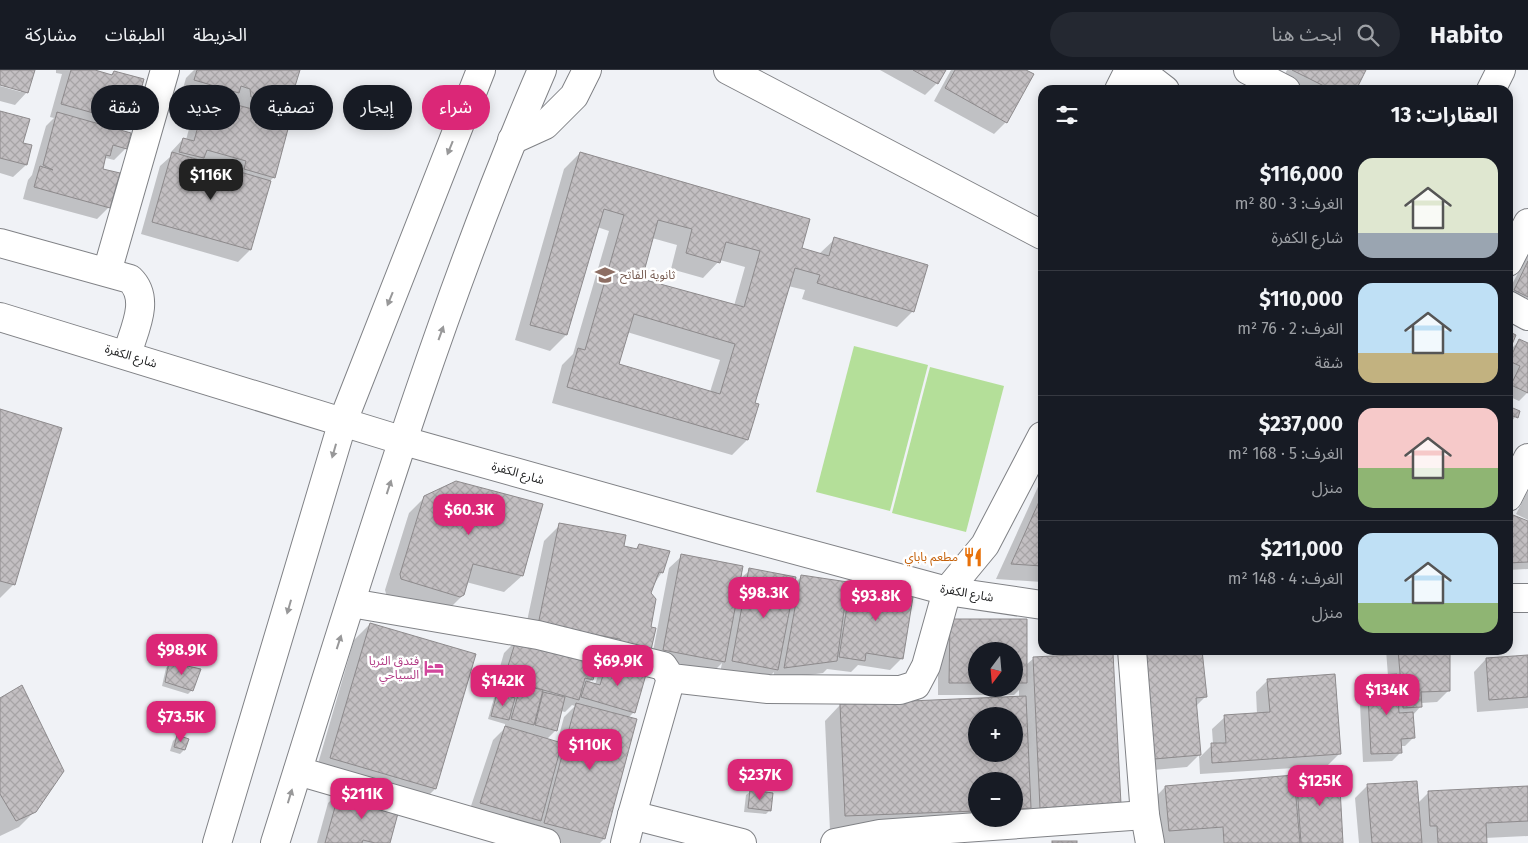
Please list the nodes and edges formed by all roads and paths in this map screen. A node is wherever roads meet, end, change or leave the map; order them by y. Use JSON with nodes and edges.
{"nodes":[{"id":1,"x":165,"y":70,"type":"edge"},
{"id":2,"x":481,"y":70,"type":"edge"},
{"id":3,"x":542,"y":70,"type":"edge"},
{"id":4,"x":587,"y":70,"type":"edge"},
{"id":5,"x":728,"y":70,"type":"edge"},
{"id":6,"x":1128,"y":70,"type":"edge"},
{"id":7,"x":1139,"y":70,"type":"edge"},
{"id":8,"x":1248,"y":70,"type":"edge"},
{"id":9,"x":1121,"y":85,"type":"edge"},
{"id":10,"x":1158,"y":85,"type":"edge"},
{"id":11,"x":1276,"y":85,"type":"edge"},
{"id":12,"x":512,"y":140,"type":"junction"},
{"id":13,"x":1038,"y":233,"type":"edge"},
{"id":14,"x":0,"y":243,"type":"edge"},
{"id":15,"x":107,"y":272,"type":"junction"},
{"id":16,"x":1513,"y":308,"type":"edge"},
{"id":17,"x":1528,"y":316,"type":"edge"},
{"id":18,"x":0,"y":317,"type":"edge"},
{"id":19,"x":127,"y":354,"type":"junction"},
{"id":20,"x":343,"y":421,"type":"junction"},
{"id":21,"x":404,"y":440,"type":"junction"},
{"id":22,"x":1038,"y":444,"type":"edge"},
{"id":23,"x":1528,"y":458,"type":"edge"},
{"id":24,"x":1513,"y":487,"type":"edge"},
{"id":25,"x":947,"y":591,"type":"junction"},
{"id":26,"x":1513,"y":598,"type":"edge"},
{"id":27,"x":1528,"y":598,"type":"edge"},
{"id":28,"x":351,"y":603,"type":"junction"},
{"id":29,"x":1038,"y":604,"type":"edge"},
{"id":30,"x":1132,"y":655,"type":"edge"},
{"id":31,"x":672,"y":678,"type":"junction"},
{"id":32,"x":298,"y":771,"type":"junction"},
{"id":33,"x":632,"y":815,"type":"junction"},
{"id":34,"x":1145,"y":815,"type":"junction"},
{"id":35,"x":880,"y":838,"type":"edge"},
{"id":36,"x":218,"y":843,"type":"edge"},
{"id":37,"x":276,"y":843,"type":"edge"},
{"id":38,"x":546,"y":843,"type":"edge"},
{"id":39,"x":625,"y":843,"type":"edge"},
{"id":40,"x":742,"y":843,"type":"edge"},
{"id":41,"x":835,"y":843,"type":"edge"},
{"id":42,"x":1150,"y":843,"type":"edge"}],
"edges":[{"from":1,"to":15,"type":"street"},
{"from":2,"to":20,"type":"street","one_way":true},
{"from":3,"to":12,"type":"street"},
{"from":4,"to":12,"type":"street"},
{"from":5,"to":13,"type":"street"},
{"from":6,"to":9,"type":"street"},
{"from":7,"to":10,"type":"street"},
{"from":8,"to":11,"type":"street"},
{"from":21,"to":12,"type":"street","one_way":true},
{"from":14,"to":15,"type":"street"},
{"from":15,"to":19,"type":"street"},
{"from":16,"to":17,"type":"street"},
{"from":18,"to":19,"type":"street","name":"شارع الكفرة"},
{"from":19,"to":20,"type":"street","name":"شارع الكفرة"},
{"from":20,"to":21,"type":"street","name":"شارع الكفرة"},
{"from":20,"to":36,"type":"street","one_way":true},
{"from":21,"to":25,"type":"street","name":"شارع الكفرة"},
{"from":28,"to":21,"type":"street","one_way":true},
{"from":22,"to":25,"type":"street"},
{"from":23,"to":24,"type":"street"},
{"from":25,"to":29,"type":"street","name":"شارع الكفرة"},
{"from":25,"to":31,"type":"street"},
{"from":26,"to":27,"type":"street"},
{"from":28,"to":31,"type":"street"},
{"from":32,"to":28,"type":"street","one_way":true},
{"from":30,"to":34,"type":"street"},
{"from":31,"to":33,"type":"street"},
{"from":37,"to":32,"type":"street","one_way":true},
{"from":32,"to":38,"type":"street"},
{"from":33,"to":39,"type":"street"},
{"from":33,"to":40,"type":"street"},
{"from":34,"to":35,"type":"street"},
{"from":34,"to":42,"type":"street"},
{"from":35,"to":41,"type":"street"}]}
